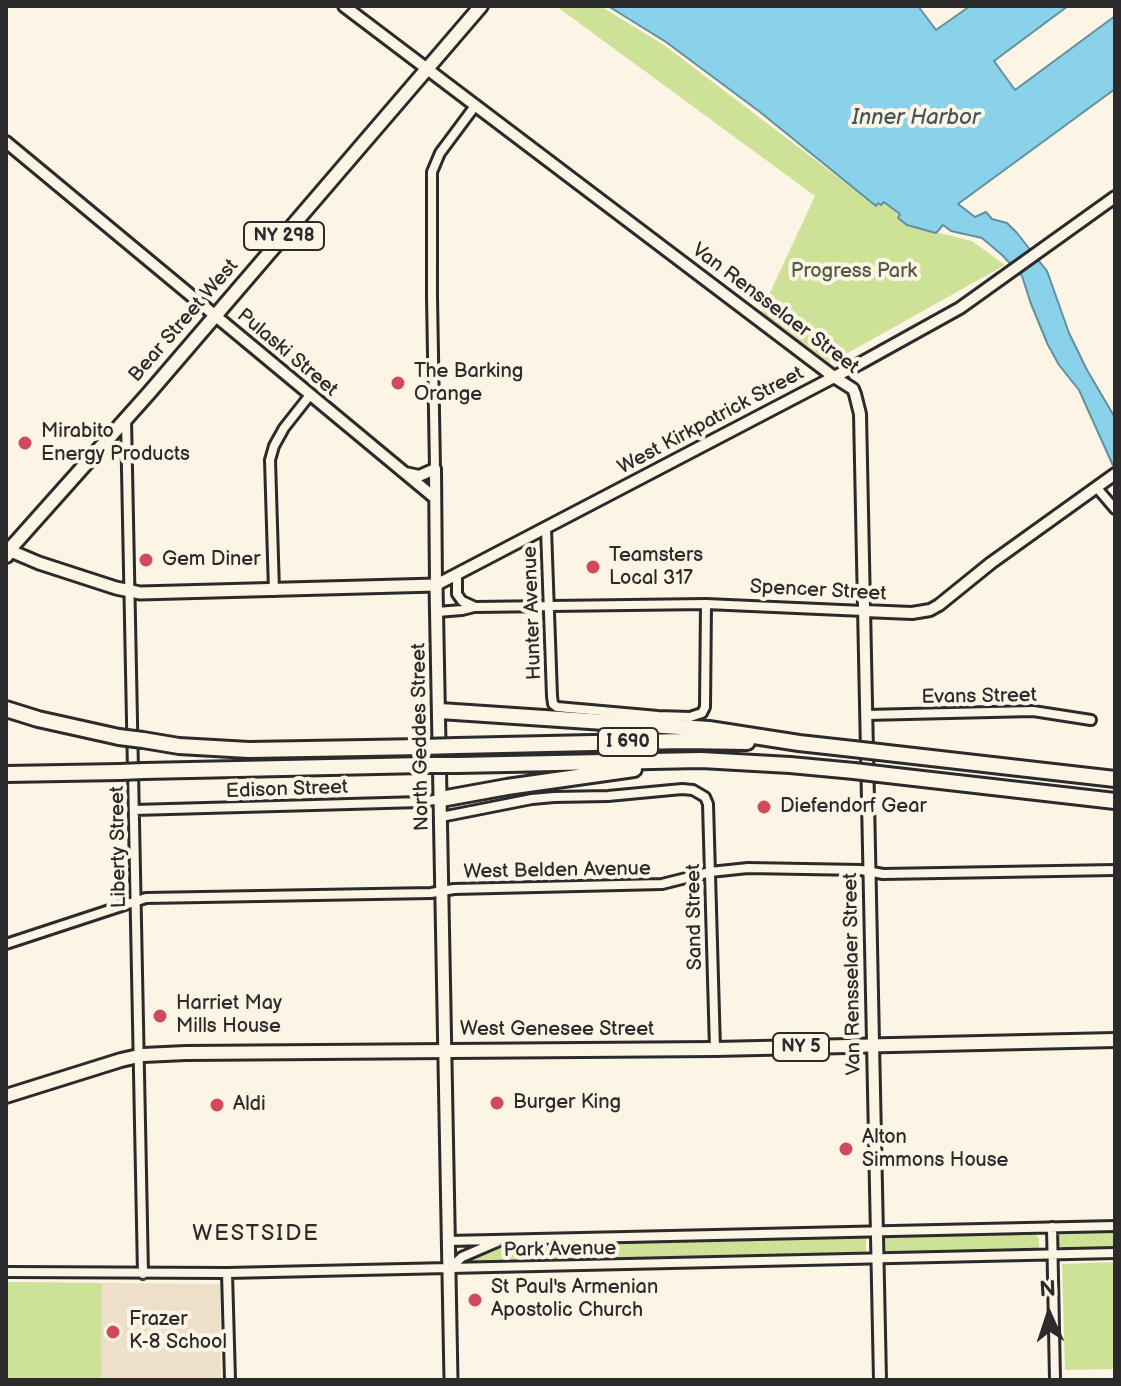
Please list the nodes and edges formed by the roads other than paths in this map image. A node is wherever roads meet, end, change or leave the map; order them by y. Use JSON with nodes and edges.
{"nodes":[{"id":1,"x":344,"y":6,"type":"edge"},
{"id":2,"x":481,"y":6,"type":"edge"},
{"id":3,"x":428,"y":70,"type":"junction"},
{"id":4,"x":475,"y":106,"type":"junction"},
{"id":5,"x":6,"y":142,"type":"edge"},
{"id":6,"x":1115,"y":197,"type":"edge"},
{"id":7,"x":214,"y":316,"type":"junction"},
{"id":8,"x":834,"y":377,"type":"junction"},
{"id":9,"x":310,"y":395,"type":"junction"},
{"id":10,"x":126,"y":419,"type":"junction"},
{"id":11,"x":435,"y":469,"type":"junction"},
{"id":12,"x":405,"y":473,"type":"junction"},
{"id":13,"x":1111,"y":477,"type":"edge"},
{"id":14,"x":1097,"y":488,"type":"junction"},
{"id":15,"x":435,"y":498,"type":"junction"},
{"id":16,"x":1115,"y":509,"type":"edge"},
{"id":17,"x":546,"y":529,"type":"junction"},
{"id":18,"x":7,"y":551,"type":"edge"},
{"id":19,"x":457,"y":576,"type":"junction"},
{"id":20,"x":436,"y":585,"type":"junction"},
{"id":21,"x":129,"y":591,"type":"junction"},
{"id":22,"x":274,"y":591,"type":"junction"},
{"id":23,"x":706,"y":604,"type":"junction"},
{"id":24,"x":474,"y":607,"type":"junction"},
{"id":25,"x":550,"y":607,"type":"junction"},
{"id":26,"x":864,"y":611,"type":"junction"},
{"id":27,"x":437,"y":612,"type":"junction"},
{"id":28,"x":6,"y":709,"type":"edge"},
{"id":29,"x":440,"y":711,"type":"junction"},
{"id":30,"x":866,"y":715,"type":"junction"},
{"id":31,"x":1091,"y":720,"type":"dead end"},
{"id":32,"x":799,"y":743,"type":"junction"},
{"id":33,"x":730,"y":762,"type":"junction"},
{"id":34,"x":6,"y":774,"type":"edge"},
{"id":35,"x":1115,"y":779,"type":"edge"},
{"id":36,"x":441,"y":799,"type":"junction"},
{"id":37,"x":1115,"y":801,"type":"edge"},
{"id":38,"x":134,"y":810,"type":"junction"},
{"id":39,"x":441,"y":817,"type":"junction"},
{"id":40,"x":1115,"y":870,"type":"edge"},
{"id":41,"x":710,"y":872,"type":"junction"},
{"id":42,"x":869,"y":872,"type":"junction"},
{"id":43,"x":442,"y":891,"type":"junction"},
{"id":44,"x":136,"y":901,"type":"junction"},
{"id":45,"x":6,"y":944,"type":"edge"},
{"id":46,"x":1115,"y":1040,"type":"edge"},
{"id":47,"x":873,"y":1046,"type":"junction"},
{"id":48,"x":715,"y":1049,"type":"junction"},
{"id":49,"x":444,"y":1051,"type":"junction"},
{"id":50,"x":139,"y":1056,"type":"junction"},
{"id":51,"x":6,"y":1096,"type":"edge"},
{"id":52,"x":1115,"y":1226,"type":"edge"},
{"id":53,"x":1052,"y":1227,"type":"junction"},
{"id":54,"x":876,"y":1231,"type":"junction"},
{"id":55,"x":504,"y":1239,"type":"junction"},
{"id":56,"x":448,"y":1241,"type":"junction"},
{"id":57,"x":1115,"y":1253,"type":"edge"},
{"id":58,"x":1052,"y":1255,"type":"junction"},
{"id":59,"x":877,"y":1259,"type":"junction"},
{"id":60,"x":449,"y":1269,"type":"junction"},
{"id":61,"x":6,"y":1272,"type":"edge"},
{"id":62,"x":227,"y":1273,"type":"junction"},
{"id":63,"x":143,"y":1274,"type":"junction"},
{"id":64,"x":230,"y":1380,"type":"edge"},
{"id":65,"x":451,"y":1380,"type":"edge"},
{"id":66,"x":880,"y":1380,"type":"edge"},
{"id":67,"x":1055,"y":1380,"type":"edge"}],
"edges":[{"from":1,"to":3,"type":"street","name":"Van Rensselaer Street"},
{"from":2,"to":3,"type":"main road","name":"Bear Street West","number":"NY 298"},
{"from":3,"to":4,"type":"street","name":"Van Rensselaer Street"},
{"from":3,"to":7,"type":"main road","name":"Bear Street West","number":"NY 298"},
{"from":4,"to":8,"type":"street","name":"Van Rensselaer Street"},
{"from":4,"to":11,"type":"street","name":"North Geddes Street"},
{"from":5,"to":7,"type":"street","name":"Pulaski Street"},
{"from":6,"to":8,"type":"street","name":"West Kirkpatrick Street"},
{"from":7,"to":9,"type":"street","name":"Pulaski Street"},
{"from":7,"to":10,"type":"main road","name":"Bear Street West","number":"NY 298"},
{"from":8,"to":17,"type":"street","name":"West Kirkpatrick Street"},
{"from":8,"to":26,"type":"street","name":"Van Rensselaer Street"},
{"from":9,"to":12,"type":"street","name":"Pulaski Street"},
{"from":9,"to":22,"type":"street"},
{"from":10,"to":18,"type":"main road","name":"Bear Street West","number":"NY 298"},
{"from":10,"to":21,"type":"street","name":"Liberty Street"},
{"from":11,"to":12,"type":"street"},
{"from":11,"to":15,"type":"street","name":"North Geddes Street"},
{"from":12,"to":15,"type":"street","name":"Pulaski Street"},
{"from":13,"to":14,"type":"street","name":"Spencer Street"},
{"from":14,"to":16,"type":"street"},
{"from":14,"to":26,"type":"street","name":"Spencer Street"},
{"from":15,"to":20,"type":"street","name":"North Geddes Street"},
{"from":17,"to":19,"type":"street","name":"West Kirkpatrick Street"},
{"from":17,"to":25,"type":"street","name":"Hunter Avenue"},
{"from":18,"to":21,"type":"main road"},
{"from":19,"to":20,"type":"street","name":"West Kirkpatrick Street"},
{"from":19,"to":24,"type":"street"},
{"from":20,"to":22,"type":"main road"},
{"from":20,"to":27,"type":"main road","name":"North Geddes Street"},
{"from":21,"to":22,"type":"main road"},
{"from":21,"to":38,"type":"street","name":"Liberty Street"},
{"from":23,"to":25,"type":"street","name":"Spencer Street"},
{"from":23,"to":25,"type":"street","name":"Hunter Avenue"},
{"from":23,"to":26,"type":"street","name":"Spencer Street"},
{"from":24,"to":25,"type":"street","name":"Spencer Street"},
{"from":24,"to":27,"type":"street","name":"Spencer Street"},
{"from":26,"to":30,"type":"street","name":"Van Rensselaer Street"},
{"from":27,"to":29,"type":"main road","name":"North Geddes Street"},
{"from":28,"to":32,"type":"highway","number":"I 690","bridge":true},
{"from":29,"to":32,"type":"highway"},
{"from":29,"to":36,"type":"main road","name":"North Geddes Street"},
{"from":30,"to":31,"type":"street","name":"Evans Street"},
{"from":30,"to":42,"type":"street","name":"Van Rensselaer Street"},
{"from":32,"to":35,"type":"highway","number":"I 690","bridge":true},
{"from":33,"to":34,"type":"highway","number":"I 690","bridge":true},
{"from":33,"to":36,"type":"highway"},
{"from":33,"to":37,"type":"highway","number":"I 690","bridge":true},
{"from":36,"to":38,"type":"street","name":"Edison Street"},
{"from":36,"to":39,"type":"main road","name":"North Geddes Street"},
{"from":38,"to":44,"type":"street","name":"Liberty Street"},
{"from":39,"to":41,"type":"street","name":"Sand Street"},
{"from":39,"to":43,"type":"main road","name":"North Geddes Street"},
{"from":40,"to":42,"type":"street","name":"West Belden Avenue"},
{"from":41,"to":42,"type":"street","name":"West Belden Avenue"},
{"from":41,"to":43,"type":"street","name":"West Belden Avenue"},
{"from":41,"to":48,"type":"street","name":"Sand Street"},
{"from":42,"to":47,"type":"street","name":"Van Rensselaer Street"},
{"from":43,"to":44,"type":"street","name":"West Belden Avenue"},
{"from":43,"to":49,"type":"main road","name":"North Geddes Street"},
{"from":44,"to":45,"type":"street","name":"West Belden Avenue"},
{"from":44,"to":50,"type":"street","name":"Liberty Street"},
{"from":46,"to":47,"type":"main road","name":"West Genesee Street","number":"NY 5"},
{"from":47,"to":48,"type":"main road","name":"West Genesee Street","number":"NY 5"},
{"from":47,"to":54,"type":"street","name":"Van Rensselaer Street"},
{"from":48,"to":49,"type":"main road","name":"West Genesee Street","number":"NY 5"},
{"from":49,"to":50,"type":"main road","name":"West Genesee Street","number":"NY 5"},
{"from":49,"to":56,"type":"main road","name":"North Geddes Street"},
{"from":50,"to":51,"type":"main road","name":"West Genesee Street","number":"NY 5"},
{"from":50,"to":63,"type":"street","name":"Liberty Street"},
{"from":52,"to":53,"type":"street","name":"Park Avenue"},
{"from":53,"to":54,"type":"street","name":"Park Avenue"},
{"from":53,"to":58,"type":"street"},
{"from":54,"to":55,"type":"street","name":"Park Avenue"},
{"from":54,"to":59,"type":"street","name":"Van Rensselaer Street"},
{"from":55,"to":56,"type":"street","name":"Park Avenue"},
{"from":55,"to":60,"type":"street"},
{"from":56,"to":60,"type":"main road","name":"North Geddes Street"},
{"from":57,"to":58,"type":"street","name":"Park Avenue"},
{"from":58,"to":59,"type":"street","name":"Park Avenue"},
{"from":58,"to":67,"type":"street"},
{"from":59,"to":60,"type":"street","name":"Park Avenue"},
{"from":59,"to":66,"type":"street","name":"Van Rensselaer Street"},
{"from":60,"to":62,"type":"street","name":"Park Avenue"},
{"from":60,"to":65,"type":"main road","name":"North Geddes Street"},
{"from":61,"to":63,"type":"street","name":"Park Avenue"},
{"from":62,"to":63,"type":"street","name":"Park Avenue"},
{"from":62,"to":64,"type":"street"}]}
